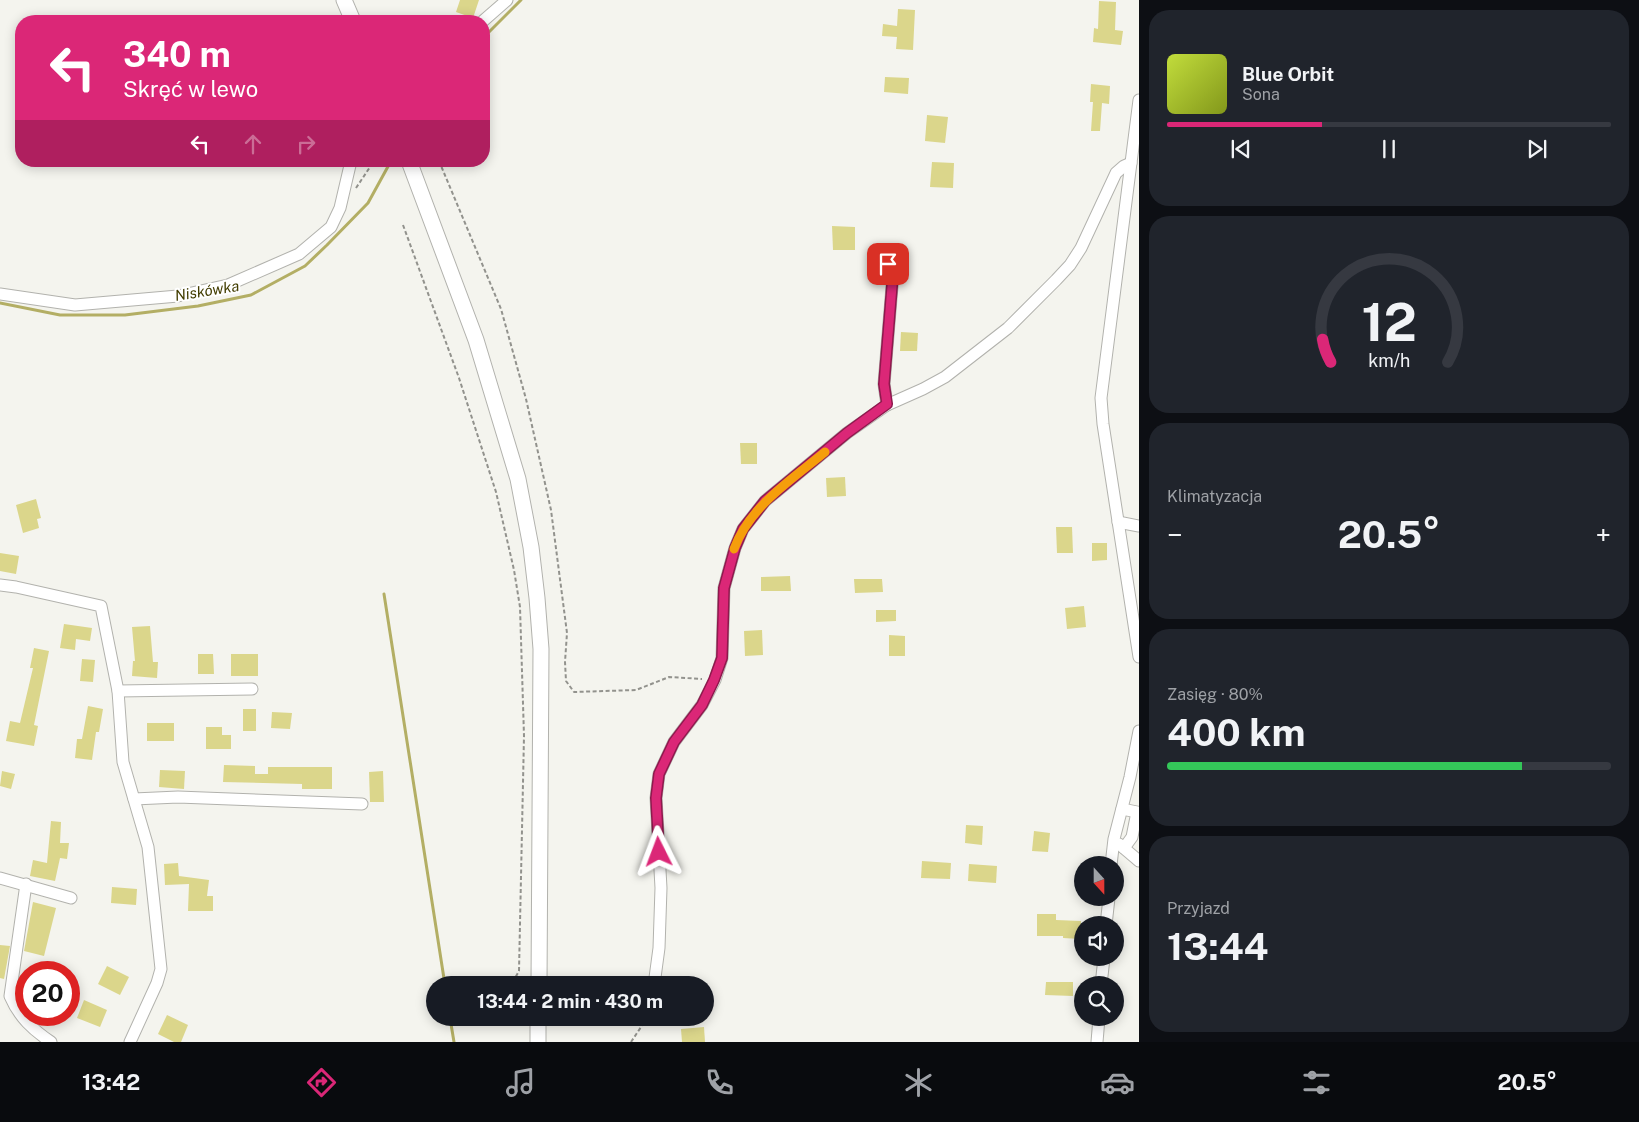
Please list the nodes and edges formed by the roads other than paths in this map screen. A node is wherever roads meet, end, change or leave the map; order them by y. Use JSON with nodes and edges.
{"nodes":[{"id":1,"x":344,"y":0,"type":"edge"},
{"id":2,"x":507,"y":0,"type":"edge"},
{"id":3,"x":350,"y":15,"type":"edge"},
{"id":4,"x":490,"y":15,"type":"edge"},
{"id":5,"x":1139,"y":100,"type":"edge"},
{"id":6,"x":1131,"y":163,"type":"junction"},
{"id":7,"x":350,"y":167,"type":"edge"},
{"id":8,"x":411,"y":167,"type":"edge"},
{"id":9,"x":884,"y":254,"type":"dead end"},
{"id":10,"x":0,"y":294,"type":"edge"},
{"id":11,"x":887,"y":404,"type":"junction"},
{"id":12,"x":1118,"y":522,"type":"junction"},
{"id":13,"x":1139,"y":526,"type":"edge"},
{"id":14,"x":0,"y":586,"type":"edge"},
{"id":15,"x":1139,"y":658,"type":"edge"},
{"id":16,"x":252,"y":689,"type":"dead end"},
{"id":17,"x":118,"y":691,"type":"junction"},
{"id":18,"x":1139,"y":731,"type":"edge"},
{"id":19,"x":134,"y":799,"type":"junction"},
{"id":20,"x":362,"y":804,"type":"dead end"},
{"id":21,"x":1122,"y":808,"type":"junction"},
{"id":22,"x":1114,"y":839,"type":"junction"},
{"id":23,"x":1124,"y":848,"type":"junction"},
{"id":24,"x":1112,"y":856,"type":"edge"},
{"id":25,"x":1139,"y":861,"type":"edge"},
{"id":26,"x":0,"y":878,"type":"edge"},
{"id":27,"x":26,"y":884,"type":"junction"},
{"id":28,"x":71,"y":898,"type":"dead end"},
{"id":29,"x":539,"y":976,"type":"edge"},
{"id":30,"x":655,"y":976,"type":"edge"},
{"id":31,"x":538,"y":1026,"type":"edge"},
{"id":32,"x":1098,"y":1026,"type":"edge"},
{"id":33,"x":51,"y":1042,"type":"edge"},
{"id":34,"x":130,"y":1042,"type":"edge"},
{"id":35,"x":538,"y":1042,"type":"edge"},
{"id":36,"x":1097,"y":1042,"type":"edge"}],
"edges":[{"from":1,"to":3,"type":"main road"},
{"from":2,"to":4,"type":"street"},
{"from":5,"to":6,"type":"street"},
{"from":6,"to":11,"type":"street"},
{"from":6,"to":12,"type":"street"},
{"from":7,"to":10,"type":"street"},
{"from":8,"to":29,"type":"main road"},
{"from":9,"to":11,"type":"street"},
{"from":11,"to":30,"type":"street"},
{"from":12,"to":13,"type":"street"},
{"from":12,"to":15,"type":"street"},
{"from":14,"to":17,"type":"street"},
{"from":16,"to":17,"type":"street"},
{"from":17,"to":19,"type":"street"},
{"from":18,"to":21,"type":"street"},
{"from":19,"to":20,"type":"street"},
{"from":19,"to":34,"type":"street"},
{"from":21,"to":22,"type":"street"},
{"from":21,"to":23,"type":"street"},
{"from":22,"to":23,"type":"street"},
{"from":22,"to":24,"type":"street"},
{"from":23,"to":25,"type":"street"},
{"from":26,"to":27,"type":"street"},
{"from":27,"to":28,"type":"street"},
{"from":27,"to":33,"type":"street"},
{"from":31,"to":35,"type":"main road"},
{"from":32,"to":36,"type":"street"}]}
